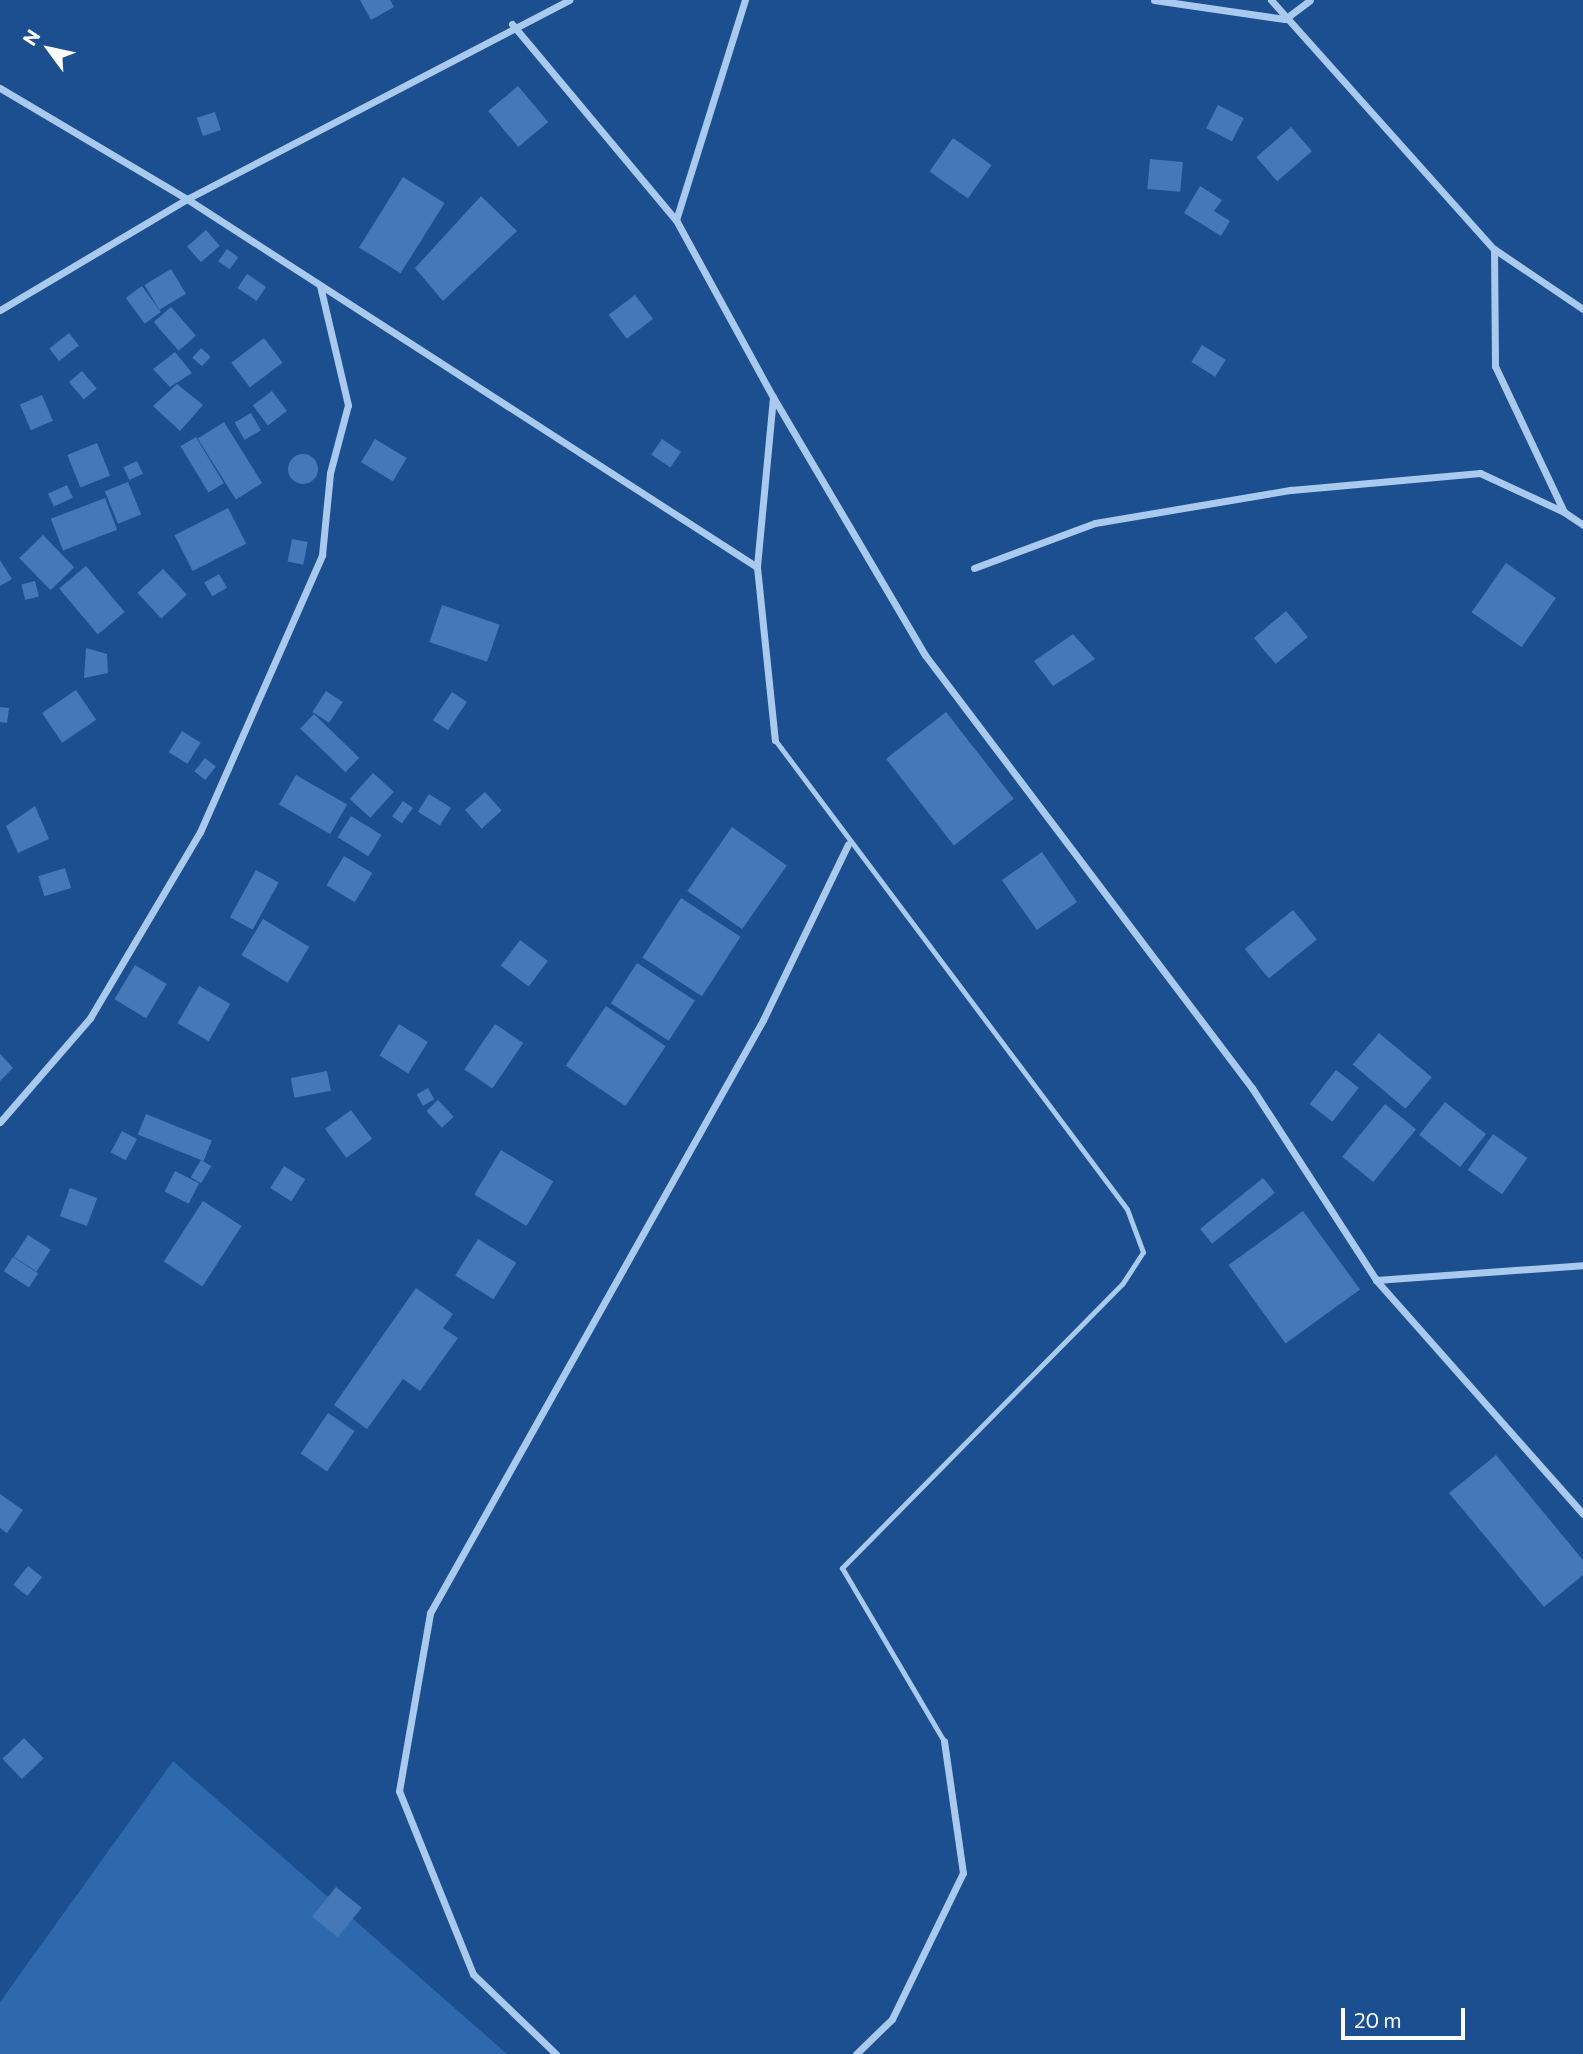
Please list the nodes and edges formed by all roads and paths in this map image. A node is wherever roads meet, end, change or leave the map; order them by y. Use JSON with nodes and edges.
{"nodes":[{"id":1,"x":569,"y":0,"type":"edge"},
{"id":2,"x":745,"y":0,"type":"edge"},
{"id":3,"x":1154,"y":0,"type":"edge"},
{"id":4,"x":1271,"y":0,"type":"edge"},
{"id":5,"x":1310,"y":0,"type":"edge"},
{"id":6,"x":1285,"y":19,"type":"junction"},
{"id":7,"x":512,"y":24,"type":"junction"},
{"id":8,"x":0,"y":88,"type":"edge"},
{"id":9,"x":187,"y":199,"type":"junction"},
{"id":10,"x":676,"y":220,"type":"junction"},
{"id":11,"x":1494,"y":249,"type":"junction"},
{"id":12,"x":320,"y":286,"type":"junction"},
{"id":13,"x":1583,"y":309,"type":"edge"},
{"id":14,"x":0,"y":310,"type":"edge"},
{"id":15,"x":773,"y":397,"type":"junction"},
{"id":16,"x":1564,"y":512,"type":"junction"},
{"id":17,"x":1583,"y":525,"type":"edge"},
{"id":18,"x":757,"y":568,"type":"junction"},
{"id":19,"x":974,"y":568,"type":"dead end"},
{"id":20,"x":775,"y":740,"type":"joint"},
{"id":21,"x":848,"y":844,"type":"junction"},
{"id":22,"x":0,"y":1122,"type":"edge"},
{"id":23,"x":1583,"y":1265,"type":"edge"},
{"id":24,"x":1376,"y":1280,"type":"junction"},
{"id":25,"x":1583,"y":1514,"type":"edge"},
{"id":26,"x":944,"y":1741,"type":"joint"},
{"id":27,"x":556,"y":2054,"type":"edge"},
{"id":28,"x":856,"y":2054,"type":"edge"}],
"edges":[{"from":1,"to":7,"type":"street"},
{"from":2,"to":10,"type":"street"},
{"from":3,"to":6,"type":"street"},
{"from":4,"to":6,"type":"street"},
{"from":5,"to":6,"type":"street"},
{"from":6,"to":11,"type":"street"},
{"from":7,"to":9,"type":"street"},
{"from":7,"to":10,"type":"street"},
{"from":8,"to":9,"type":"street"},
{"from":9,"to":12,"type":"street"},
{"from":9,"to":14,"type":"street"},
{"from":10,"to":15,"type":"street"},
{"from":11,"to":13,"type":"street"},
{"from":11,"to":16,"type":"street"},
{"from":12,"to":18,"type":"street"},
{"from":12,"to":22,"type":"street"},
{"from":15,"to":18,"type":"street"},
{"from":15,"to":24,"type":"street"},
{"from":16,"to":17,"type":"street"},
{"from":16,"to":19,"type":"street"},
{"from":18,"to":20,"type":"street"},
{"from":20,"to":21,"type":"lane"},
{"from":21,"to":26,"type":"lane"},
{"from":21,"to":27,"type":"street"},
{"from":23,"to":24,"type":"street"},
{"from":24,"to":25,"type":"street"},
{"from":26,"to":28,"type":"street"}]}
